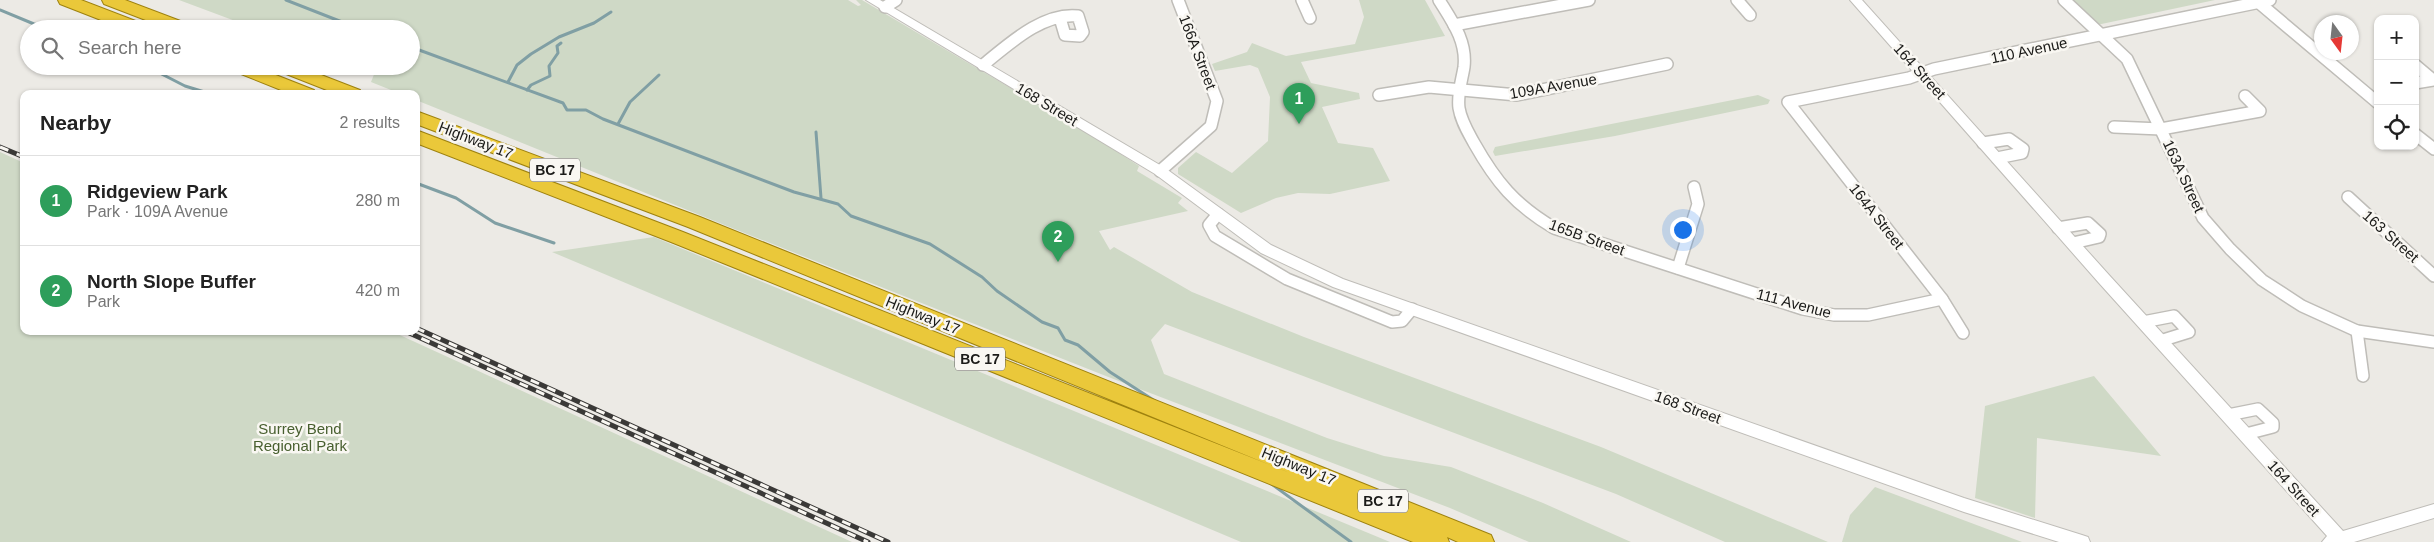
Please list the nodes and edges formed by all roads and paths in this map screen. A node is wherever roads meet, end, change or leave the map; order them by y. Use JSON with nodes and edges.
{"nodes":[{"id":1,"x":66,"y":0,"type":"edge"},
{"id":2,"x":110,"y":0,"type":"edge"},
{"id":3,"x":1178,"y":0,"type":"edge"},
{"id":4,"x":1302,"y":0,"type":"edge"},
{"id":5,"x":1439,"y":0,"type":"edge"},
{"id":6,"x":1589,"y":0,"type":"edge"},
{"id":7,"x":1737,"y":0,"type":"edge"},
{"id":8,"x":1856,"y":0,"type":"edge"},
{"id":9,"x":2064,"y":0,"type":"edge"},
{"id":10,"x":2270,"y":0,"type":"edge"},
{"id":11,"x":884,"y":2,"type":"edge"},
{"id":12,"x":2258,"y":2,"type":"junction"},
{"id":13,"x":1560,"y":3,"type":"edge"},
{"id":14,"x":1750,"y":14,"type":"dead end"},
{"id":15,"x":1060,"y":18,"type":"dead end"},
{"id":16,"x":1310,"y":18,"type":"dead end"},
{"id":17,"x":117,"y":20,"type":"edge"},
{"id":18,"x":162,"y":20,"type":"edge"},
{"id":19,"x":1454,"y":25,"type":"junction"},
{"id":20,"x":2102,"y":35,"type":"junction"},
{"id":21,"x":1667,"y":64,"type":"dead end"},
{"id":22,"x":983,"y":65,"type":"junction"},
{"id":23,"x":2419,"y":68,"type":"edge"},
{"id":24,"x":1922,"y":73,"type":"junction"},
{"id":25,"x":260,"y":75,"type":"edge"},
{"id":26,"x":305,"y":75,"type":"edge"},
{"id":27,"x":2419,"y":82,"type":"edge"},
{"id":28,"x":1460,"y":88,"type":"junction"},
{"id":29,"x":298,"y":90,"type":"edge"},
{"id":30,"x":344,"y":90,"type":"edge"},
{"id":31,"x":2374,"y":92,"type":"edge"},
{"id":32,"x":2367,"y":94,"type":"junction"},
{"id":33,"x":1378,"y":95,"type":"dead end"},
{"id":34,"x":2245,"y":96,"type":"dead end"},
{"id":35,"x":2374,"y":100,"type":"edge"},
{"id":36,"x":1788,"y":102,"type":"joint"},
{"id":37,"x":420,"y":119,"type":"edge"},
{"id":38,"x":2114,"y":127,"type":"dead end"},
{"id":39,"x":2161,"y":129,"type":"junction"},
{"id":40,"x":2419,"y":137,"type":"edge"},
{"id":41,"x":420,"y":138,"type":"edge"},
{"id":42,"x":1983,"y":143,"type":"junction"},
{"id":43,"x":2434,"y":150,"type":"edge"},
{"id":44,"x":1996,"y":158,"type":"junction"},
{"id":45,"x":1160,"y":171,"type":"junction"},
{"id":46,"x":1694,"y":187,"type":"dead end"},
{"id":47,"x":2348,"y":197,"type":"dead end"},
{"id":48,"x":1218,"y":214,"type":"junction"},
{"id":49,"x":2058,"y":228,"type":"junction"},
{"id":50,"x":2073,"y":243,"type":"junction"},
{"id":51,"x":1678,"y":268,"type":"junction"},
{"id":52,"x":2434,"y":276,"type":"edge"},
{"id":53,"x":1942,"y":298,"type":"junction"},
{"id":54,"x":1412,"y":309,"type":"junction"},
{"id":55,"x":2143,"y":322,"type":"junction"},
{"id":56,"x":2357,"y":331,"type":"junction"},
{"id":57,"x":1963,"y":332,"type":"dead end"},
{"id":58,"x":2160,"y":341,"type":"junction"},
{"id":59,"x":2434,"y":342,"type":"edge"},
{"id":60,"x":2363,"y":376,"type":"dead end"},
{"id":61,"x":2228,"y":415,"type":"junction"},
{"id":62,"x":2246,"y":434,"type":"junction"},
{"id":63,"x":2434,"y":511,"type":"edge"},
{"id":64,"x":2338,"y":541,"type":"edge"},
{"id":65,"x":1438,"y":542,"type":"edge"},
{"id":66,"x":1483,"y":542,"type":"edge"},
{"id":67,"x":2082,"y":542,"type":"edge"}],
"edges":[{"from":1,"to":17,"type":"highway"},
{"from":2,"to":18,"type":"highway"},
{"from":3,"to":45,"type":"street","name":"166A Street"},
{"from":4,"to":16,"type":"street"},
{"from":5,"to":19,"type":"street","name":"165B Street"},
{"from":6,"to":13,"type":"street"},
{"from":7,"to":14,"type":"street"},
{"from":8,"to":24,"type":"street","name":"164 Street"},
{"from":9,"to":20,"type":"street"},
{"from":10,"to":12,"type":"street","name":"110 Avenue"},
{"from":11,"to":22,"type":"street","name":"168 Street"},
{"from":12,"to":20,"type":"street","name":"110 Avenue"},
{"from":12,"to":32,"type":"street"},
{"from":13,"to":19,"type":"street"},
{"from":15,"to":22,"type":"street"},
{"from":19,"to":28,"type":"street","name":"165B Street"},
{"from":20,"to":24,"type":"street","name":"110 Avenue"},
{"from":20,"to":39,"type":"street","name":"163A Street"},
{"from":21,"to":28,"type":"street","name":"109A Avenue"},
{"from":22,"to":45,"type":"street","name":"168 Street"},
{"from":23,"to":27,"type":"street"},
{"from":24,"to":36,"type":"street","name":"110 Avenue"},
{"from":24,"to":42,"type":"street","name":"164 Street"},
{"from":25,"to":29,"type":"highway"},
{"from":26,"to":30,"type":"highway"},
{"from":28,"to":33,"type":"street","name":"109A Avenue"},
{"from":28,"to":51,"type":"street","name":"165B Street"},
{"from":31,"to":32,"type":"street"},
{"from":32,"to":35,"type":"street"},
{"from":34,"to":39,"type":"street"},
{"from":36,"to":53,"type":"street","name":"164A Street"},
{"from":37,"to":66,"type":"highway","name":"Highway 17","number":"BC 17"},
{"from":38,"to":39,"type":"street"},
{"from":39,"to":56,"type":"street","name":"163A Street"},
{"from":40,"to":43,"type":"street"},
{"from":41,"to":65,"type":"highway","name":"Highway 17","number":"BC 17"},
{"from":42,"to":44,"type":"street","name":"164 Street"},
{"from":42,"to":44,"type":"street"},
{"from":44,"to":49,"type":"street","name":"164 Street"},
{"from":45,"to":48,"type":"street","name":"168 Street"},
{"from":46,"to":51,"type":"street"},
{"from":47,"to":52,"type":"street","name":"163 Street"},
{"from":48,"to":54,"type":"street","name":"168 Street"},
{"from":48,"to":54,"type":"street"},
{"from":49,"to":50,"type":"street","name":"164 Street"},
{"from":49,"to":50,"type":"street"},
{"from":50,"to":55,"type":"street","name":"164 Street"},
{"from":51,"to":53,"type":"street","name":"111 Avenue"},
{"from":53,"to":57,"type":"street","name":"164A Street"},
{"from":54,"to":67,"type":"street","name":"168 Street"},
{"from":55,"to":58,"type":"street","name":"164 Street"},
{"from":55,"to":58,"type":"street"},
{"from":56,"to":59,"type":"street","name":"163A Street"},
{"from":56,"to":60,"type":"street"},
{"from":58,"to":61,"type":"street","name":"164 Street"},
{"from":61,"to":62,"type":"street","name":"164 Street"},
{"from":61,"to":62,"type":"street"},
{"from":62,"to":64,"type":"street","name":"164 Street"},
{"from":63,"to":64,"type":"street"}]}
